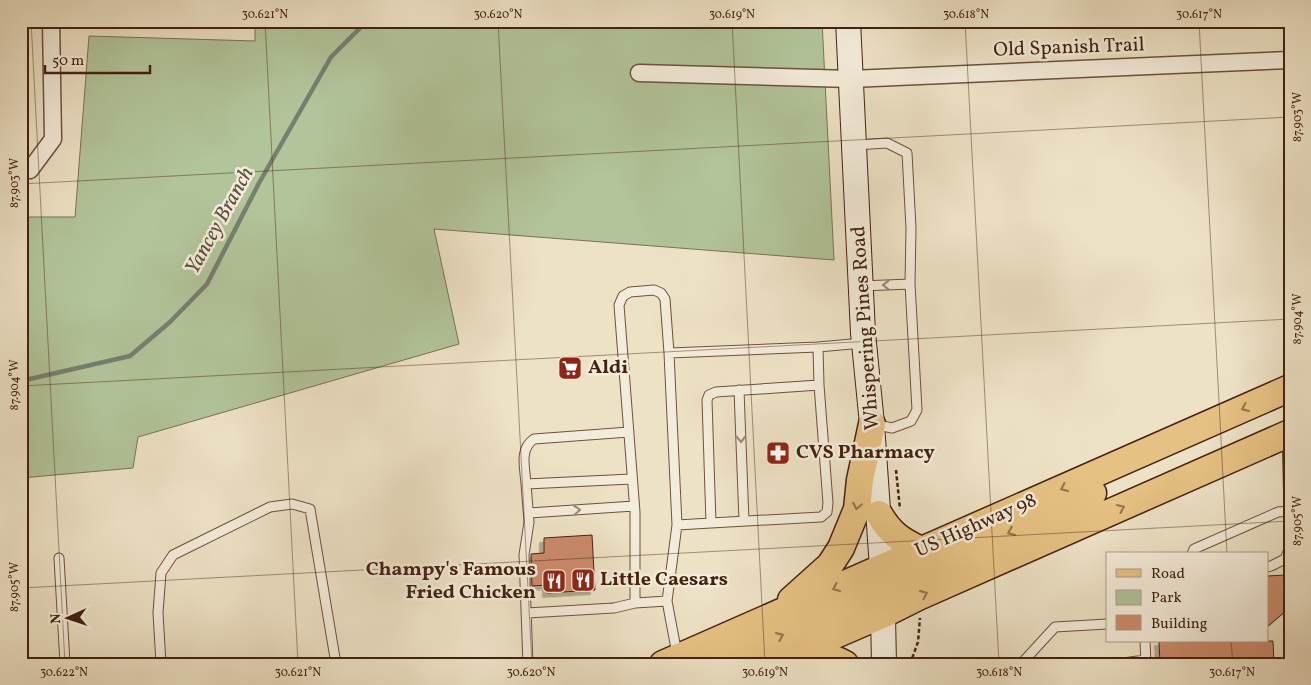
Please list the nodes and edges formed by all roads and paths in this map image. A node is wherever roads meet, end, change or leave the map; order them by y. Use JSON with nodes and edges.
{"nodes":[{"id":1,"x":51,"y":21,"type":"edge"},
{"id":2,"x":848,"y":21,"type":"edge"},
{"id":3,"x":1290,"y":60,"type":"edge"},
{"id":4,"x":639,"y":73,"type":"dead end"},
{"id":5,"x":851,"y":79,"type":"junction"},
{"id":6,"x":854,"y":145,"type":"junction"},
{"id":7,"x":30,"y":170,"type":"dead end"},
{"id":8,"x":910,"y":284,"type":"junction"},
{"id":9,"x":861,"y":286,"type":"junction"},
{"id":10,"x":864,"y":343,"type":"junction"},
{"id":11,"x":818,"y":347,"type":"junction"},
{"id":12,"x":668,"y":354,"type":"junction"},
{"id":13,"x":819,"y":385,"type":"junction"},
{"id":14,"x":1290,"y":388,"type":"edge"},
{"id":15,"x":739,"y":390,"type":"junction"},
{"id":16,"x":872,"y":424,"type":"junction"},
{"id":17,"x":1207,"y":425,"type":"junction"},
{"id":18,"x":628,"y":432,"type":"junction"},
{"id":19,"x":1288,"y":433,"type":"edge"},
{"id":20,"x":632,"y":479,"type":"junction"},
{"id":21,"x":526,"y":484,"type":"junction"},
{"id":22,"x":634,"y":506,"type":"junction"},
{"id":23,"x":1289,"y":511,"type":"edge"},
{"id":24,"x":528,"y":513,"type":"junction"},
{"id":25,"x":878,"y":514,"type":"junction"},
{"id":26,"x":744,"y":521,"type":"junction"},
{"id":27,"x":711,"y":523,"type":"junction"},
{"id":28,"x":677,"y":525,"type":"junction"},
{"id":29,"x":1290,"y":542,"type":"edge"},
{"id":30,"x":1290,"y":546,"type":"edge"},
{"id":31,"x":921,"y":550,"type":"junction"},
{"id":32,"x":1193,"y":552,"type":"edge"},
{"id":33,"x":59,"y":558,"type":"dead end"},
{"id":34,"x":1268,"y":567,"type":"edge"},
{"id":35,"x":882,"y":568,"type":"junction"},
{"id":36,"x":667,"y":601,"type":"junction"},
{"id":37,"x":635,"y":603,"type":"junction"},
{"id":38,"x":527,"y":613,"type":"junction"},
{"id":39,"x":884,"y":614,"type":"junction"},
{"id":40,"x":772,"y":616,"type":"junction"},
{"id":41,"x":1106,"y":624,"type":"edge"},
{"id":42,"x":1145,"y":642,"type":"edge"},
{"id":43,"x":670,"y":660,"type":"edge"},
{"id":44,"x":1146,"y":662,"type":"edge"},
{"id":45,"x":64,"y":664,"type":"edge"},
{"id":46,"x":161,"y":664,"type":"edge"},
{"id":47,"x":336,"y":664,"type":"edge"},
{"id":48,"x":528,"y":664,"type":"edge"},
{"id":49,"x":720,"y":664,"type":"edge"},
{"id":50,"x":768,"y":664,"type":"edge"},
{"id":51,"x":844,"y":664,"type":"edge"},
{"id":52,"x":884,"y":664,"type":"edge"},
{"id":53,"x":1021,"y":664,"type":"edge"},
{"id":54,"x":1116,"y":664,"type":"edge"}],
"edges":[{"from":1,"to":7,"type":"street"},
{"from":2,"to":5,"type":"street","name":"Whispering Pines Road"},
{"from":3,"to":5,"type":"street","name":"Old Spanish Trail"},
{"from":4,"to":5,"type":"street","name":"Old Spanish Trail"},
{"from":5,"to":6,"type":"street","name":"Whispering Pines Road"},
{"from":6,"to":8,"type":"lane"},
{"from":6,"to":9,"type":"street","name":"Whispering Pines Road"},
{"from":8,"to":9,"type":"lane","one_way":true},
{"from":8,"to":16,"type":"lane"},
{"from":9,"to":10,"type":"street","name":"Whispering Pines Road"},
{"from":10,"to":11,"type":"lane"},
{"from":10,"to":16,"type":"street","name":"Whispering Pines Road"},
{"from":11,"to":12,"type":"lane"},
{"from":11,"to":13,"type":"lane"},
{"from":12,"to":18,"type":"lane"},
{"from":12,"to":28,"type":"lane"},
{"from":13,"to":15,"type":"lane"},
{"from":13,"to":26,"type":"lane"},
{"from":14,"to":17,"type":"main road","name":"US Highway 98","one_way":true},
{"from":15,"to":26,"type":"lane","one_way":true},
{"from":15,"to":27,"type":"lane"},
{"from":16,"to":25,"type":"street","name":"Whispering Pines Road"},
{"from":16,"to":40,"type":"main road","one_way":true},
{"from":17,"to":31,"type":"main road","name":"US Highway 98","one_way":true},
{"from":17,"to":39,"type":"main road","one_way":true},
{"from":18,"to":20,"type":"lane"},
{"from":18,"to":21,"type":"lane"},
{"from":19,"to":23,"type":"lane"},
{"from":39,"to":19,"type":"main road","name":"US Highway 98","one_way":true},
{"from":20,"to":21,"type":"lane"},
{"from":20,"to":22,"type":"lane"},
{"from":21,"to":24,"type":"lane"},
{"from":24,"to":22,"type":"lane","one_way":true},
{"from":22,"to":37,"type":"lane"},
{"from":23,"to":29,"type":"lane"},
{"from":23,"to":32,"type":"lane"},
{"from":24,"to":38,"type":"lane"},
{"from":25,"to":31,"type":"main road"},
{"from":25,"to":35,"type":"street","name":"Whispering Pines Road"},
{"from":26,"to":27,"type":"lane"},
{"from":27,"to":28,"type":"lane"},
{"from":28,"to":36,"type":"lane"},
{"from":30,"to":34,"type":"lane"},
{"from":31,"to":35,"type":"main road","name":"US Highway 98"},
{"from":33,"to":45,"type":"lane"},
{"from":35,"to":39,"type":"street","name":"Whispering Pines Road"},
{"from":35,"to":40,"type":"main road","name":"US Highway 98","one_way":true},
{"from":49,"to":35,"type":"main road","one_way":true},
{"from":36,"to":37,"type":"lane"},
{"from":36,"to":43,"type":"lane"},
{"from":37,"to":38,"type":"lane"},
{"from":38,"to":48,"type":"lane"},
{"from":39,"to":50,"type":"main road","name":"US Highway 98"},
{"from":39,"to":52,"type":"street","name":"Whispering Pines Road"},
{"from":40,"to":43,"type":"main road","name":"US Highway 98"},
{"from":41,"to":53,"type":"lane"},
{"from":42,"to":44,"type":"lane"},
{"from":44,"to":54,"type":"lane"},
{"from":46,"to":47,"type":"lane"},
{"from":50,"to":51,"type":"main road"}]}
